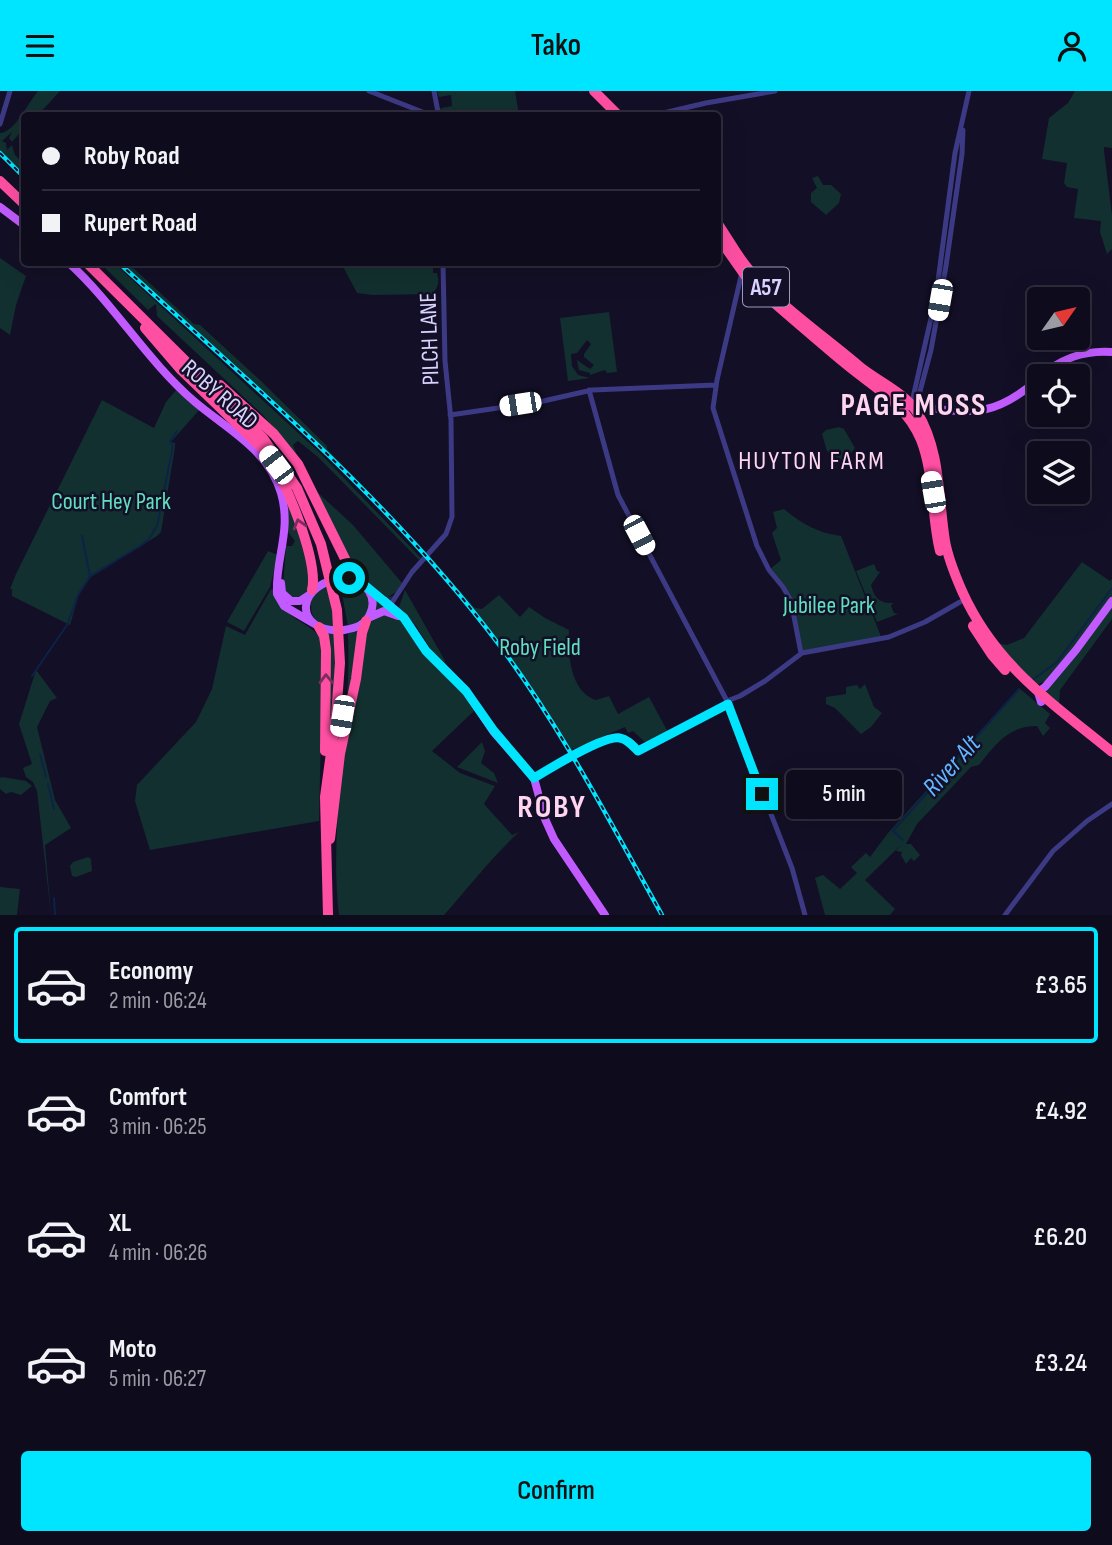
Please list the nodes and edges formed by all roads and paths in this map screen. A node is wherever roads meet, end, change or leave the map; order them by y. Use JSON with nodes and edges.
{"nodes":[{"id":1,"x":10,"y":91,"type":"edge"},
{"id":2,"x":369,"y":91,"type":"edge"},
{"id":3,"x":434,"y":91,"type":"edge"},
{"id":4,"x":594,"y":91,"type":"edge"},
{"id":5,"x":604,"y":91,"type":"edge"},
{"id":6,"x":775,"y":91,"type":"edge"},
{"id":7,"x":969,"y":91,"type":"edge"},
{"id":8,"x":422,"y":112,"type":"edge"},
{"id":9,"x":438,"y":112,"type":"edge"},
{"id":10,"x":619,"y":112,"type":"edge"},
{"id":11,"x":621,"y":112,"type":"edge"},
{"id":12,"x":667,"y":112,"type":"edge"},
{"id":13,"x":0,"y":124,"type":"edge"},
{"id":14,"x":0,"y":174,"type":"edge"},
{"id":15,"x":0,"y":181,"type":"edge"},
{"id":16,"x":21,"y":194,"type":"edge"},
{"id":17,"x":21,"y":201,"type":"edge"},
{"id":18,"x":0,"y":206,"type":"edge"},
{"id":19,"x":21,"y":223,"type":"edge"},
{"id":20,"x":721,"y":229,"type":"edge"},
{"id":21,"x":721,"y":241,"type":"edge"},
{"id":22,"x":72,"y":266,"type":"edge"},
{"id":23,"x":93,"y":266,"type":"edge"},
{"id":24,"x":93,"y":266,"type":"edge"},
{"id":25,"x":93,"y":266,"type":"edge"},
{"id":26,"x":443,"y":266,"type":"edge"},
{"id":27,"x":744,"y":270,"type":"junction"},
{"id":28,"x":1112,"y":352,"type":"edge"},
{"id":29,"x":1055,"y":364,"type":"edge"},
{"id":30,"x":206,"y":373,"type":"junction"},
{"id":31,"x":716,"y":384,"type":"junction"},
{"id":32,"x":1027,"y":388,"type":"edge"},
{"id":33,"x":589,"y":390,"type":"junction"},
{"id":34,"x":911,"y":402,"type":"junction"},
{"id":35,"x":937,"y":408,"type":"junction"},
{"id":36,"x":450,"y":415,"type":"junction"},
{"id":37,"x":924,"y":429,"type":"junction"},
{"id":38,"x":921,"y":440,"type":"junction"},
{"id":39,"x":281,"y":563,"type":"junction"},
{"id":40,"x":352,"y":579,"type":"junction"},
{"id":41,"x":314,"y":590,"type":"junction"},
{"id":42,"x":368,"y":590,"type":"junction"},
{"id":43,"x":398,"y":593,"type":"junction"},
{"id":44,"x":1112,"y":601,"type":"edge"},
{"id":45,"x":960,"y":602,"type":"junction"},
{"id":46,"x":390,"y":606,"type":"junction"},
{"id":47,"x":367,"y":619,"type":"junction"},
{"id":48,"x":319,"y":627,"type":"junction"},
{"id":49,"x":801,"y":653,"type":"junction"},
{"id":50,"x":1036,"y":696,"type":"junction"},
{"id":51,"x":727,"y":702,"type":"junction"},
{"id":52,"x":1112,"y":752,"type":"edge"},
{"id":53,"x":1112,"y":761,"type":"edge"},
{"id":54,"x":534,"y":778,"type":"junction"},
{"id":55,"x":1112,"y":804,"type":"edge"},
{"id":56,"x":327,"y":842,"type":"junction"},
{"id":57,"x":328,"y":915,"type":"edge"},
{"id":58,"x":333,"y":915,"type":"edge"},
{"id":59,"x":606,"y":915,"type":"edge"},
{"id":60,"x":805,"y":915,"type":"edge"},
{"id":61,"x":1005,"y":915,"type":"edge"}],
"edges":[{"from":1,"to":13,"type":"street"},
{"from":2,"to":8,"type":"street"},
{"from":3,"to":9,"type":"street"},
{"from":4,"to":10,"type":"highway"},
{"from":5,"to":11,"type":"highway"},
{"from":6,"to":12,"type":"street"},
{"from":7,"to":34,"type":"street"},
{"from":14,"to":16,"type":"highway"},
{"from":15,"to":17,"type":"highway"},
{"from":18,"to":19,"type":"main road"},
{"from":20,"to":27,"type":"highway","number":"A57"},
{"from":21,"to":27,"type":"highway","number":"A57"},
{"from":22,"to":39,"type":"main road","name":"ROBY ROAD"},
{"from":23,"to":30,"type":"highway"},
{"from":41,"to":24,"type":"highway","one_way":true},
{"from":25,"to":56,"type":"highway"},
{"from":26,"to":36,"type":"street","name":"PILCH LANE"},
{"from":27,"to":31,"type":"street"},
{"from":27,"to":34,"type":"highway","number":"A57"},
{"from":28,"to":29,"type":"main road"},
{"from":30,"to":40,"type":"highway"},
{"from":30,"to":56,"type":"highway"},
{"from":31,"to":33,"type":"street"},
{"from":31,"to":49,"type":"street"},
{"from":32,"to":35,"type":"main road"},
{"from":33,"to":36,"type":"street"},
{"from":33,"to":51,"type":"street"},
{"from":34,"to":35,"type":"main road"},
{"from":34,"to":35,"type":"main road"},
{"from":34,"to":37,"type":"highway","number":"A57"},
{"from":34,"to":38,"type":"main road"},
{"from":34,"to":38,"type":"highway","number":"A57"},
{"from":35,"to":37,"type":"main road"},
{"from":36,"to":43,"type":"street","name":"PILCH LANE"},
{"from":37,"to":50,"type":"highway","number":"A57"},
{"from":38,"to":45,"type":"highway","number":"A57"},
{"from":39,"to":41,"type":"main road","name":"ROBY ROAD"},
{"from":39,"to":48,"type":"main road","name":"ROBY ROAD"},
{"from":40,"to":41,"type":"main road"},
{"from":40,"to":42,"type":"main road"},
{"from":41,"to":48,"type":"main road"},
{"from":42,"to":46,"type":"main road"},
{"from":42,"to":47,"type":"main road"},
{"from":43,"to":46,"type":"street"},
{"from":43,"to":46,"type":"street"},
{"from":44,"to":50,"type":"main road"},
{"from":45,"to":49,"type":"street"},
{"from":45,"to":50,"type":"highway","number":"A57"},
{"from":46,"to":47,"type":"main road"},
{"from":46,"to":54,"type":"main road"},
{"from":47,"to":48,"type":"main road"},
{"from":47,"to":56,"type":"highway"},
{"from":56,"to":48,"type":"highway","one_way":true},
{"from":49,"to":51,"type":"street"},
{"from":50,"to":52,"type":"highway","number":"A57"},
{"from":50,"to":53,"type":"highway","number":"A57"},
{"from":51,"to":54,"type":"street"},
{"from":51,"to":60,"type":"street"},
{"from":54,"to":59,"type":"main road"},
{"from":55,"to":61,"type":"street"},
{"from":56,"to":57,"type":"highway"},
{"from":56,"to":58,"type":"highway"}]}
